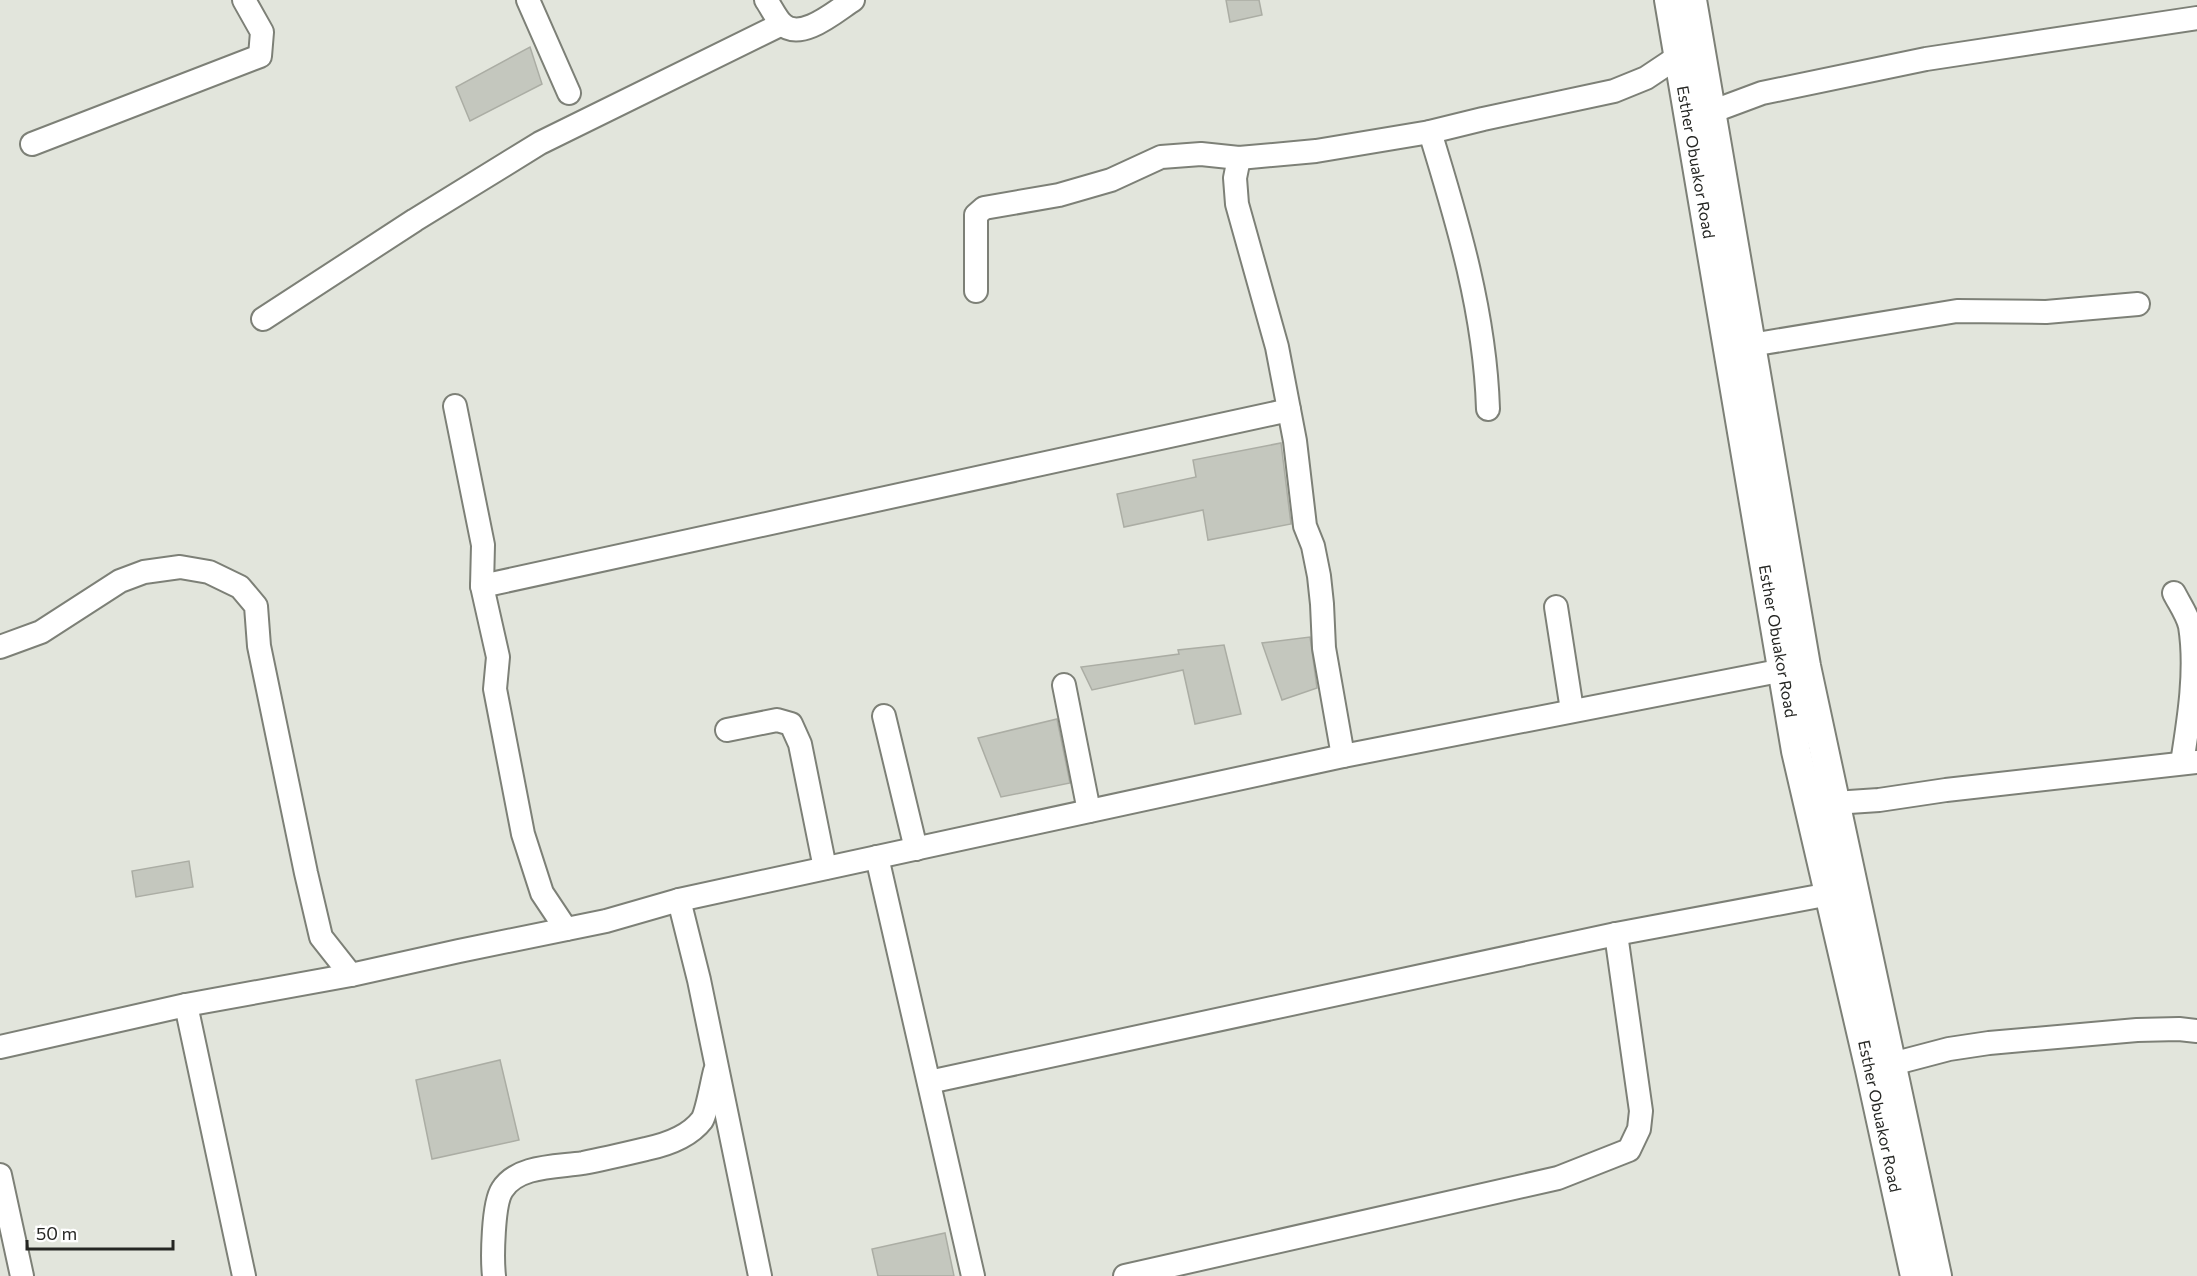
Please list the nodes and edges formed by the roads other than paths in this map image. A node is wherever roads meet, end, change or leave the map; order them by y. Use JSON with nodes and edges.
{"nodes":[{"id":1,"x":244,"y":0,"type":"edge"},
{"id":2,"x":528,"y":0,"type":"edge"},
{"id":3,"x":766,"y":0,"type":"edge"},
{"id":4,"x":852,"y":0,"type":"edge"},
{"id":5,"x":1669,"y":0,"type":"edge"},
{"id":6,"x":1692,"y":0,"type":"edge"},
{"id":7,"x":2197,"y":18,"type":"edge"},
{"id":8,"x":782,"y":24,"type":"junction"},
{"id":9,"x":1679,"y":56,"type":"junction"},
{"id":10,"x":569,"y":93,"type":"dead end"},
{"id":11,"x":1711,"y":112,"type":"junction"},
{"id":12,"x":1430,"y":132,"type":"junction"},
{"id":13,"x":32,"y":144,"type":"dead end"},
{"id":14,"x":1239,"y":158,"type":"junction"},
{"id":15,"x":976,"y":291,"type":"dead end"},
{"id":16,"x":2138,"y":304,"type":"dead end"},
{"id":17,"x":263,"y":319,"type":"dead end"},
{"id":18,"x":1751,"y":345,"type":"junction"},
{"id":19,"x":455,"y":406,"type":"dead end"},
{"id":20,"x":1488,"y":408,"type":"dead end"},
{"id":21,"x":1289,"y":410,"type":"junction"},
{"id":22,"x":482,"y":586,"type":"junction"},
{"id":23,"x":2174,"y":593,"type":"dead end"},
{"id":24,"x":1556,"y":607,"type":"dead end"},
{"id":25,"x":0,"y":647,"type":"edge"},
{"id":26,"x":1795,"y":668,"type":"junction"},
{"id":27,"x":1064,"y":685,"type":"dead end"},
{"id":28,"x":1572,"y":710,"type":"junction"},
{"id":29,"x":884,"y":716,"type":"dead end"},
{"id":30,"x":727,"y":730,"type":"dead end"},
{"id":31,"x":1343,"y":756,"type":"junction"},
{"id":32,"x":2190,"y":763,"type":"edge"},
{"id":33,"x":1834,"y":803,"type":"junction"},
{"id":34,"x":1089,"y":811,"type":"junction"},
{"id":35,"x":916,"y":849,"type":"junction"},
{"id":36,"x":877,"y":857,"type":"junction"},
{"id":37,"x":825,"y":868,"type":"junction"},
{"id":38,"x":1830,"y":894,"type":"junction"},
{"id":39,"x":679,"y":900,"type":"junction"},
{"id":40,"x":566,"y":929,"type":"junction"},
{"id":41,"x":1616,"y":934,"type":"junction"},
{"id":42,"x":351,"y":975,"type":"junction"},
{"id":43,"x":186,"y":1005,"type":"junction"},
{"id":44,"x":2197,"y":1031,"type":"edge"},
{"id":45,"x":0,"y":1047,"type":"edge"},
{"id":46,"x":1892,"y":1064,"type":"junction"},
{"id":47,"x":716,"y":1067,"type":"junction"},
{"id":48,"x":929,"y":1082,"type":"junction"},
{"id":49,"x":0,"y":1175,"type":"edge"},
{"id":50,"x":22,"y":1276,"type":"edge"},
{"id":51,"x":244,"y":1276,"type":"edge"},
{"id":52,"x":494,"y":1276,"type":"edge"},
{"id":53,"x":760,"y":1276,"type":"edge"},
{"id":54,"x":973,"y":1276,"type":"edge"},
{"id":55,"x":1125,"y":1276,"type":"edge"},
{"id":56,"x":1915,"y":1276,"type":"edge"},
{"id":57,"x":1937,"y":1276,"type":"edge"}],
"edges":[{"from":1,"to":13,"type":"street"},
{"from":2,"to":10,"type":"street"},
{"from":3,"to":8,"type":"street"},
{"from":4,"to":8,"type":"street"},
{"from":5,"to":9,"type":"street","name":"Esther Obuakor Road"},
{"from":6,"to":11,"type":"street","name":"Esther Obuakor Road"},
{"from":7,"to":11,"type":"street"},
{"from":8,"to":17,"type":"street"},
{"from":9,"to":12,"type":"street"},
{"from":9,"to":26,"type":"street","name":"Esther Obuakor Road"},
{"from":11,"to":18,"type":"street","name":"Esther Obuakor Road"},
{"from":12,"to":14,"type":"street"},
{"from":12,"to":20,"type":"street"},
{"from":14,"to":15,"type":"street"},
{"from":14,"to":21,"type":"street"},
{"from":16,"to":18,"type":"street"},
{"from":18,"to":26,"type":"street","name":"Esther Obuakor Road"},
{"from":19,"to":22,"type":"street"},
{"from":21,"to":22,"type":"street"},
{"from":21,"to":31,"type":"street"},
{"from":22,"to":40,"type":"street"},
{"from":23,"to":32,"type":"street"},
{"from":24,"to":28,"type":"street"},
{"from":25,"to":42,"type":"street"},
{"from":26,"to":28,"type":"street"},
{"from":26,"to":33,"type":"street","name":"Esther Obuakor Road"},
{"from":26,"to":38,"type":"street","name":"Esther Obuakor Road"},
{"from":27,"to":34,"type":"street"},
{"from":28,"to":31,"type":"street"},
{"from":29,"to":35,"type":"street"},
{"from":30,"to":37,"type":"street"},
{"from":31,"to":34,"type":"street"},
{"from":32,"to":33,"type":"street"},
{"from":33,"to":46,"type":"street","name":"Esther Obuakor Road"},
{"from":34,"to":35,"type":"street"},
{"from":35,"to":36,"type":"street"},
{"from":36,"to":37,"type":"street"},
{"from":36,"to":48,"type":"street"},
{"from":37,"to":39,"type":"street"},
{"from":38,"to":41,"type":"street"},
{"from":38,"to":56,"type":"street","name":"Esther Obuakor Road"},
{"from":39,"to":40,"type":"street"},
{"from":39,"to":47,"type":"street"},
{"from":40,"to":42,"type":"street"},
{"from":41,"to":48,"type":"street"},
{"from":41,"to":55,"type":"street"},
{"from":42,"to":43,"type":"street"},
{"from":43,"to":45,"type":"street"},
{"from":43,"to":51,"type":"street"},
{"from":44,"to":46,"type":"street"},
{"from":46,"to":57,"type":"street","name":"Esther Obuakor Road"},
{"from":47,"to":52,"type":"street"},
{"from":47,"to":53,"type":"street"},
{"from":48,"to":54,"type":"street"},
{"from":49,"to":50,"type":"street"}]}
